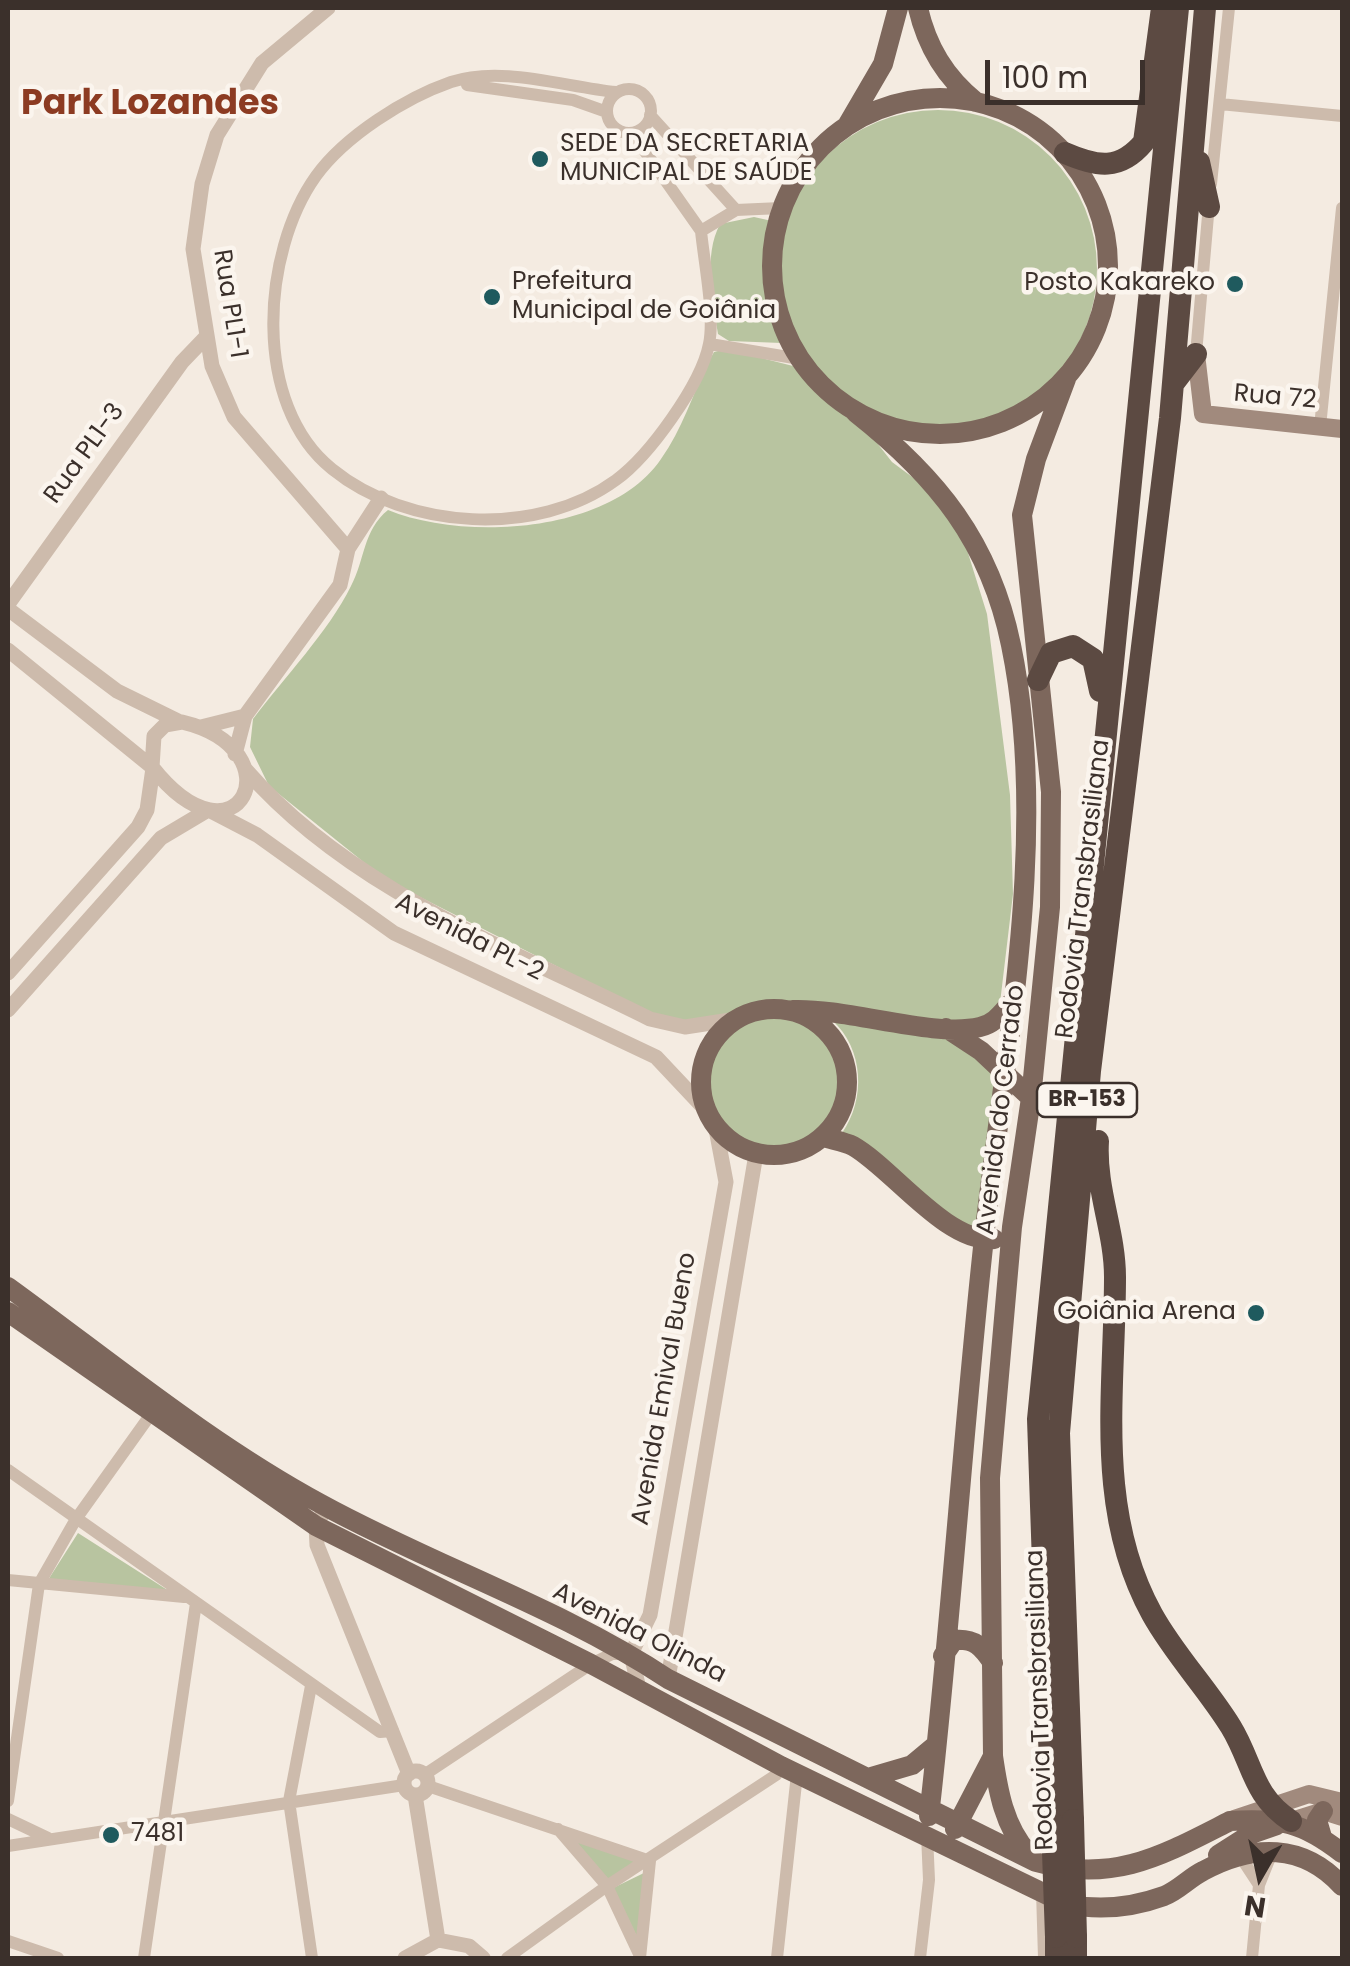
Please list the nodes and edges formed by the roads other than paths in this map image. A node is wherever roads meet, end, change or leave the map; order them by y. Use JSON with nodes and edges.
{"nodes":[{"id":1,"x":328,"y":8,"type":"edge"},
{"id":2,"x":898,"y":8,"type":"edge"},
{"id":3,"x":918,"y":8,"type":"edge"},
{"id":4,"x":1162,"y":8,"type":"edge"},
{"id":5,"x":1178,"y":8,"type":"edge"},
{"id":6,"x":1205,"y":8,"type":"edge"},
{"id":7,"x":1228,"y":8,"type":"edge"},
{"id":8,"x":440,"y":88,"type":"junction"},
{"id":9,"x":616,"y":92,"type":"junction"},
{"id":10,"x":976,"y":102,"type":"junction"},
{"id":11,"x":1208,"y":106,"type":"junction"},
{"id":12,"x":606,"y":112,"type":"junction"},
{"id":13,"x":650,"y":115,"type":"junction"},
{"id":14,"x":1342,"y":116,"type":"edge"},
{"id":15,"x":848,"y":124,"type":"junction"},
{"id":16,"x":632,"y":133,"type":"junction"},
{"id":17,"x":1066,"y":154,"type":"junction"},
{"id":18,"x":1209,"y":207,"type":"joint"},
{"id":19,"x":782,"y":208,"type":"junction"},
{"id":20,"x":1342,"y":208,"type":"edge"},
{"id":21,"x":736,"y":210,"type":"junction"},
{"id":22,"x":701,"y":231,"type":"junction"},
{"id":23,"x":206,"y":337,"type":"junction"},
{"id":24,"x":710,"y":344,"type":"junction"},
{"id":25,"x":1196,"y":354,"type":"junction"},
{"id":26,"x":800,"y":358,"type":"junction"},
{"id":27,"x":1066,"y":379,"type":"junction"},
{"id":28,"x":1173,"y":384,"type":"junction"},
{"id":29,"x":856,"y":413,"type":"junction"},
{"id":30,"x":1320,"y":427,"type":"junction"},
{"id":31,"x":1342,"y":429,"type":"edge"},
{"id":32,"x":382,"y":498,"type":"junction"},
{"id":33,"x":348,"y":549,"type":"junction"},
{"id":34,"x":8,"y":606,"type":"edge"},
{"id":35,"x":8,"y":650,"type":"edge"},
{"id":36,"x":1038,"y":680,"type":"junction"},
{"id":37,"x":246,"y":716,"type":"junction"},
{"id":38,"x":182,"y":722,"type":"junction"},
{"id":39,"x":200,"y":727,"type":"junction"},
{"id":40,"x":1105,"y":734,"type":"junction"},
{"id":41,"x":235,"y":754,"type":"junction"},
{"id":42,"x":152,"y":768,"type":"junction"},
{"id":43,"x":246,"y":770,"type":"junction"},
{"id":44,"x":209,"y":810,"type":"junction"},
{"id":45,"x":8,"y":973,"type":"edge"},
{"id":46,"x":1010,"y":1004,"type":"junction"},
{"id":47,"x":8,"y":1010,"type":"edge"},
{"id":48,"x":789,"y":1010,"type":"junction"},
{"id":49,"x":737,"y":1018,"type":"junction"},
{"id":50,"x":1096,"y":1024,"type":"junction"},
{"id":51,"x":946,"y":1028,"type":"junction"},
{"id":52,"x":1003,"y":1072,"type":"junction"},
{"id":53,"x":1031,"y":1098,"type":"junction"},
{"id":54,"x":704,"y":1108,"type":"junction"},
{"id":55,"x":716,"y":1128,"type":"junction"},
{"id":56,"x":823,"y":1137,"type":"junction"},
{"id":57,"x":756,"y":1154,"type":"junction"},
{"id":58,"x":945,"y":1220,"type":"junction"},
{"id":59,"x":1012,"y":1227,"type":"junction"},
{"id":60,"x":984,"y":1240,"type":"junction"},
{"id":61,"x":713,"y":1256,"type":"junction"},
{"id":62,"x":980,"y":1284,"type":"junction"},
{"id":63,"x":8,"y":1287,"type":"edge"},
{"id":64,"x":730,"y":1300,"type":"junction"},
{"id":65,"x":8,"y":1312,"type":"edge"},
{"id":66,"x":157,"y":1406,"type":"junction"},
{"id":67,"x":8,"y":1470,"type":"edge"},
{"id":68,"x":321,"y":1517,"type":"junction"},
{"id":69,"x":76,"y":1519,"type":"junction"},
{"id":70,"x":663,"y":1548,"type":"junction"},
{"id":71,"x":684,"y":1572,"type":"junction"},
{"id":72,"x":8,"y":1580,"type":"edge"},
{"id":73,"x":39,"y":1584,"type":"junction"},
{"id":74,"x":192,"y":1600,"type":"junction"},
{"id":75,"x":631,"y":1654,"type":"junction"},
{"id":76,"x":942,"y":1656,"type":"junction"},
{"id":77,"x":993,"y":1663,"type":"junction"},
{"id":78,"x":591,"y":1664,"type":"junction"},
{"id":79,"x":668,"y":1679,"type":"junction"},
{"id":80,"x":311,"y":1686,"type":"junction"},
{"id":81,"x":639,"y":1690,"type":"junction"},
{"id":82,"x":393,"y":1731,"type":"junction"},
{"id":83,"x":936,"y":1746,"type":"junction"},
{"id":84,"x":993,"y":1756,"type":"junction"},
{"id":85,"x":789,"y":1770,"type":"junction"},
{"id":86,"x":871,"y":1777,"type":"junction"},
{"id":87,"x":416,"y":1783,"type":"junction"},
{"id":88,"x":289,"y":1800,"type":"junction"},
{"id":89,"x":8,"y":1801,"type":"edge"},
{"id":90,"x":930,"y":1806,"type":"junction"},
{"id":91,"x":1268,"y":1806,"type":"junction"},
{"id":92,"x":1336,"y":1810,"type":"edge"},
{"id":93,"x":8,"y":1819,"type":"edge"},
{"id":94,"x":960,"y":1821,"type":"junction"},
{"id":95,"x":1062,"y":1821,"type":"junction"},
{"id":96,"x":1230,"y":1821,"type":"junction"},
{"id":97,"x":1290,"y":1821,"type":"junction"},
{"id":98,"x":163,"y":1822,"type":"junction"},
{"id":99,"x":557,"y":1827,"type":"junction"},
{"id":100,"x":1322,"y":1837,"type":"junction"},
{"id":101,"x":48,"y":1838,"type":"junction"},
{"id":102,"x":936,"y":1839,"type":"junction"},
{"id":103,"x":8,"y":1846,"type":"edge"},
{"id":104,"x":1273,"y":1850,"type":"junction"},
{"id":105,"x":1342,"y":1854,"type":"edge"},
{"id":106,"x":1240,"y":1856,"type":"junction"},
{"id":107,"x":650,"y":1862,"type":"junction"},
{"id":108,"x":1036,"y":1862,"type":"junction"},
{"id":109,"x":1203,"y":1871,"type":"junction"},
{"id":110,"x":928,"y":1880,"type":"junction"},
{"id":111,"x":607,"y":1886,"type":"junction"},
{"id":112,"x":1259,"y":1886,"type":"junction"},
{"id":113,"x":1342,"y":1886,"type":"edge"},
{"id":114,"x":1042,"y":1891,"type":"junction"},
{"id":115,"x":438,"y":1940,"type":"junction"},
{"id":116,"x":8,"y":1941,"type":"edge"},
{"id":117,"x":1066,"y":1948,"type":"edge"},
{"id":118,"x":640,"y":1956,"type":"edge"},
{"id":119,"x":58,"y":1958,"type":"edge"},
{"id":120,"x":144,"y":1958,"type":"edge"},
{"id":121,"x":312,"y":1958,"type":"edge"},
{"id":122,"x":405,"y":1958,"type":"edge"},
{"id":123,"x":483,"y":1958,"type":"edge"},
{"id":124,"x":507,"y":1958,"type":"edge"},
{"id":125,"x":777,"y":1958,"type":"edge"},
{"id":126,"x":920,"y":1958,"type":"edge"},
{"id":127,"x":1044,"y":1958,"type":"edge"},
{"id":128,"x":1252,"y":1958,"type":"edge"}],
"edges":[{"from":1,"to":23,"type":"street","name":"Rua PL1-1"},
{"from":2,"to":15,"type":"main road"},
{"from":3,"to":10,"type":"main road"},
{"from":4,"to":17,"type":"highway"},
{"from":5,"to":40,"type":"highway","name":"Rodovia Transbrasiliana","number":"BR-153"},
{"from":6,"to":11,"type":"highway","name":"Rodovia Transbrasiliana","number":"BR-153"},
{"from":7,"to":11,"type":"street"},
{"from":8,"to":9,"type":"street"},
{"from":8,"to":12,"type":"street"},
{"from":8,"to":32,"type":"street"},
{"from":9,"to":12,"type":"street"},
{"from":9,"to":13,"type":"street"},
{"from":10,"to":15,"type":"main road"},
{"from":10,"to":17,"type":"main road"},
{"from":11,"to":14,"type":"street"},
{"from":11,"to":18,"type":"highway"},
{"from":11,"to":28,"type":"highway","name":"Rodovia Transbrasiliana","number":"BR-153"},
{"from":12,"to":16,"type":"street"},
{"from":13,"to":16,"type":"street"},
{"from":13,"to":21,"type":"street"},
{"from":15,"to":19,"type":"main road"},
{"from":16,"to":22,"type":"street"},
{"from":17,"to":27,"type":"main road"},
{"from":18,"to":25,"type":"street"},
{"from":19,"to":21,"type":"street"},
{"from":19,"to":26,"type":"main road"},
{"from":20,"to":30,"type":"street"},
{"from":21,"to":22,"type":"street"},
{"from":22,"to":24,"type":"street"},
{"from":23,"to":33,"type":"street","name":"Rua PL1-1"},
{"from":23,"to":34,"type":"street","name":"Rua PL1-3"},
{"from":24,"to":26,"type":"street"},
{"from":24,"to":32,"type":"street"},
{"from":25,"to":28,"type":"highway"},
{"from":25,"to":30,"type":"main road","name":"Rua 72"},
{"from":26,"to":29,"type":"main road"},
{"from":27,"to":29,"type":"main road"},
{"from":27,"to":36,"type":"main road","name":"Avenida do Cerrado"},
{"from":28,"to":50,"type":"highway","name":"Rodovia Transbrasiliana","number":"BR-153"},
{"from":29,"to":46,"type":"main road","name":"Avenida do Cerrado"},
{"from":30,"to":31,"type":"main road","name":"Rua 72"},
{"from":32,"to":33,"type":"street"},
{"from":33,"to":37,"type":"street"},
{"from":34,"to":38,"type":"street"},
{"from":35,"to":42,"type":"street"},
{"from":36,"to":40,"type":"highway"},
{"from":36,"to":53,"type":"main road","name":"Avenida do Cerrado"},
{"from":37,"to":39,"type":"street"},
{"from":37,"to":41,"type":"street"},
{"from":38,"to":39,"type":"street"},
{"from":38,"to":42,"type":"street"},
{"from":39,"to":41,"type":"street"},
{"from":40,"to":95,"type":"highway","name":"Rodovia Transbrasiliana","number":"BR-153"},
{"from":41,"to":43,"type":"street"},
{"from":42,"to":44,"type":"street"},
{"from":42,"to":45,"type":"street"},
{"from":43,"to":44,"type":"street"},
{"from":43,"to":49,"type":"street","name":"Avenida PL-2"},
{"from":44,"to":47,"type":"street"},
{"from":44,"to":54,"type":"street","name":"Avenida PL-2"},
{"from":46,"to":51,"type":"main road"},
{"from":46,"to":52,"type":"main road","name":"Avenida do Cerrado"},
{"from":48,"to":49,"type":"main road"},
{"from":48,"to":51,"type":"main road"},
{"from":48,"to":56,"type":"main road"},
{"from":49,"to":54,"type":"main road"},
{"from":50,"to":91,"type":"highway"},
{"from":50,"to":95,"type":"highway","name":"Rodovia Transbrasiliana","number":"BR-153"},
{"from":51,"to":52,"type":"main road"},
{"from":52,"to":53,"type":"main road"},
{"from":52,"to":60,"type":"main road","name":"Avenida do Cerrado"},
{"from":53,"to":59,"type":"main road","name":"Avenida do Cerrado"},
{"from":54,"to":55,"type":"main road"},
{"from":55,"to":57,"type":"main road"},
{"from":55,"to":61,"type":"street","name":"Avenida Emival Bueno"},
{"from":56,"to":57,"type":"main road"},
{"from":56,"to":58,"type":"main road"},
{"from":57,"to":64,"type":"street","name":"Avenida Emival Bueno"},
{"from":58,"to":60,"type":"main road"},
{"from":58,"to":62,"type":"main road"},
{"from":59,"to":60,"type":"main road"},
{"from":59,"to":77,"type":"main road","name":"Avenida do Cerrado"},
{"from":60,"to":62,"type":"main road","name":"Avenida do Cerrado"},
{"from":61,"to":64,"type":"street"},
{"from":61,"to":70,"type":"street","name":"Avenida Emival Bueno"},
{"from":62,"to":76,"type":"main road","name":"Avenida do Cerrado"},
{"from":63,"to":66,"type":"main road","name":"Avenida Olinda"},
{"from":64,"to":71,"type":"street","name":"Avenida Emival Bueno"},
{"from":65,"to":66,"type":"main road","name":"Avenida Olinda"},
{"from":66,"to":68,"type":"main road","name":"Avenida Olinda"},
{"from":66,"to":69,"type":"street"},
{"from":67,"to":69,"type":"street"},
{"from":68,"to":75,"type":"main road","name":"Avenida Olinda"},
{"from":68,"to":78,"type":"main road","name":"Avenida Olinda"},
{"from":68,"to":82,"type":"street"},
{"from":69,"to":73,"type":"street"},
{"from":69,"to":74,"type":"street"},
{"from":70,"to":71,"type":"street"},
{"from":70,"to":75,"type":"street","name":"Avenida Emival Bueno"},
{"from":71,"to":79,"type":"street","name":"Avenida Emival Bueno"},
{"from":72,"to":73,"type":"street"},
{"from":73,"to":74,"type":"street"},
{"from":73,"to":89,"type":"street"},
{"from":74,"to":80,"type":"street"},
{"from":74,"to":98,"type":"street"},
{"from":75,"to":78,"type":"street"},
{"from":75,"to":79,"type":"main road","name":"Avenida Olinda"},
{"from":75,"to":81,"type":"street"},
{"from":76,"to":77,"type":"main road"},
{"from":76,"to":83,"type":"main road","name":"Avenida do Cerrado"},
{"from":77,"to":84,"type":"main road","name":"Avenida do Cerrado"},
{"from":78,"to":81,"type":"main road","name":"Avenida Olinda"},
{"from":78,"to":87,"type":"street"},
{"from":79,"to":86,"type":"main road","name":"Avenida Olinda"},
{"from":80,"to":82,"type":"street"},
{"from":80,"to":88,"type":"street"},
{"from":81,"to":85,"type":"main road","name":"Avenida Olinda"},
{"from":82,"to":87,"type":"street"},
{"from":83,"to":86,"type":"main road"},
{"from":83,"to":90,"type":"main road","name":"Avenida do Cerrado"},
{"from":84,"to":94,"type":"main road","name":"Avenida do Cerrado"},
{"from":84,"to":108,"type":"main road"},
{"from":85,"to":102,"type":"main road","name":"Avenida Olinda"},
{"from":85,"to":107,"type":"street"},
{"from":85,"to":125,"type":"street"},
{"from":86,"to":90,"type":"main road","name":"Avenida Olinda"},
{"from":87,"to":88,"type":"street"},
{"from":87,"to":99,"type":"street"},
{"from":87,"to":115,"type":"street"},
{"from":88,"to":98,"type":"street"},
{"from":88,"to":121,"type":"street"},
{"from":90,"to":94,"type":"main road","name":"Avenida Olinda"},
{"from":90,"to":102,"type":"main road","name":"Avenida do Cerrado"},
{"from":91,"to":92,"type":"main road"},
{"from":91,"to":96,"type":"main road"},
{"from":91,"to":97,"type":"highway"},
{"from":92,"to":97,"type":"main road"},
{"from":92,"to":100,"type":"main road"},
{"from":93,"to":101,"type":"street"},
{"from":94,"to":102,"type":"main road","name":"Avenida do Cerrado"},
{"from":94,"to":108,"type":"main road","name":"Avenida Olinda"},
{"from":95,"to":117,"type":"highway","name":"Rodovia Transbrasiliana","number":"BR-153","bridge":true},
{"from":96,"to":97,"type":"main road","name":"Avenida Olinda"},
{"from":96,"to":108,"type":"main road","name":"Avenida Olinda"},
{"from":97,"to":100,"type":"main road"},
{"from":97,"to":104,"type":"main road"},
{"from":97,"to":109,"type":"main road"},
{"from":98,"to":101,"type":"street"},
{"from":98,"to":120,"type":"street"},
{"from":99,"to":107,"type":"street"},
{"from":99,"to":111,"type":"street"},
{"from":100,"to":105,"type":"main road"},
{"from":101,"to":103,"type":"street"},
{"from":102,"to":110,"type":"street"},
{"from":102,"to":110,"type":"street"},
{"from":102,"to":114,"type":"main road","name":"Avenida Olinda"},
{"from":104,"to":106,"type":"main road","name":"Avenida Olinda"},
{"from":104,"to":112,"type":"street"},
{"from":104,"to":113,"type":"main road"},
{"from":106,"to":109,"type":"main road","name":"Avenida Olinda"},
{"from":106,"to":112,"type":"street"},
{"from":107,"to":111,"type":"street"},
{"from":107,"to":118,"type":"street"},
{"from":109,"to":114,"type":"main road","name":"Avenida Olinda"},
{"from":110,"to":126,"type":"street"},
{"from":111,"to":118,"type":"street"},
{"from":111,"to":124,"type":"street"},
{"from":112,"to":128,"type":"street"},
{"from":114,"to":127,"type":"street"},
{"from":115,"to":122,"type":"street"},
{"from":115,"to":123,"type":"street"},
{"from":116,"to":119,"type":"street"}]}
